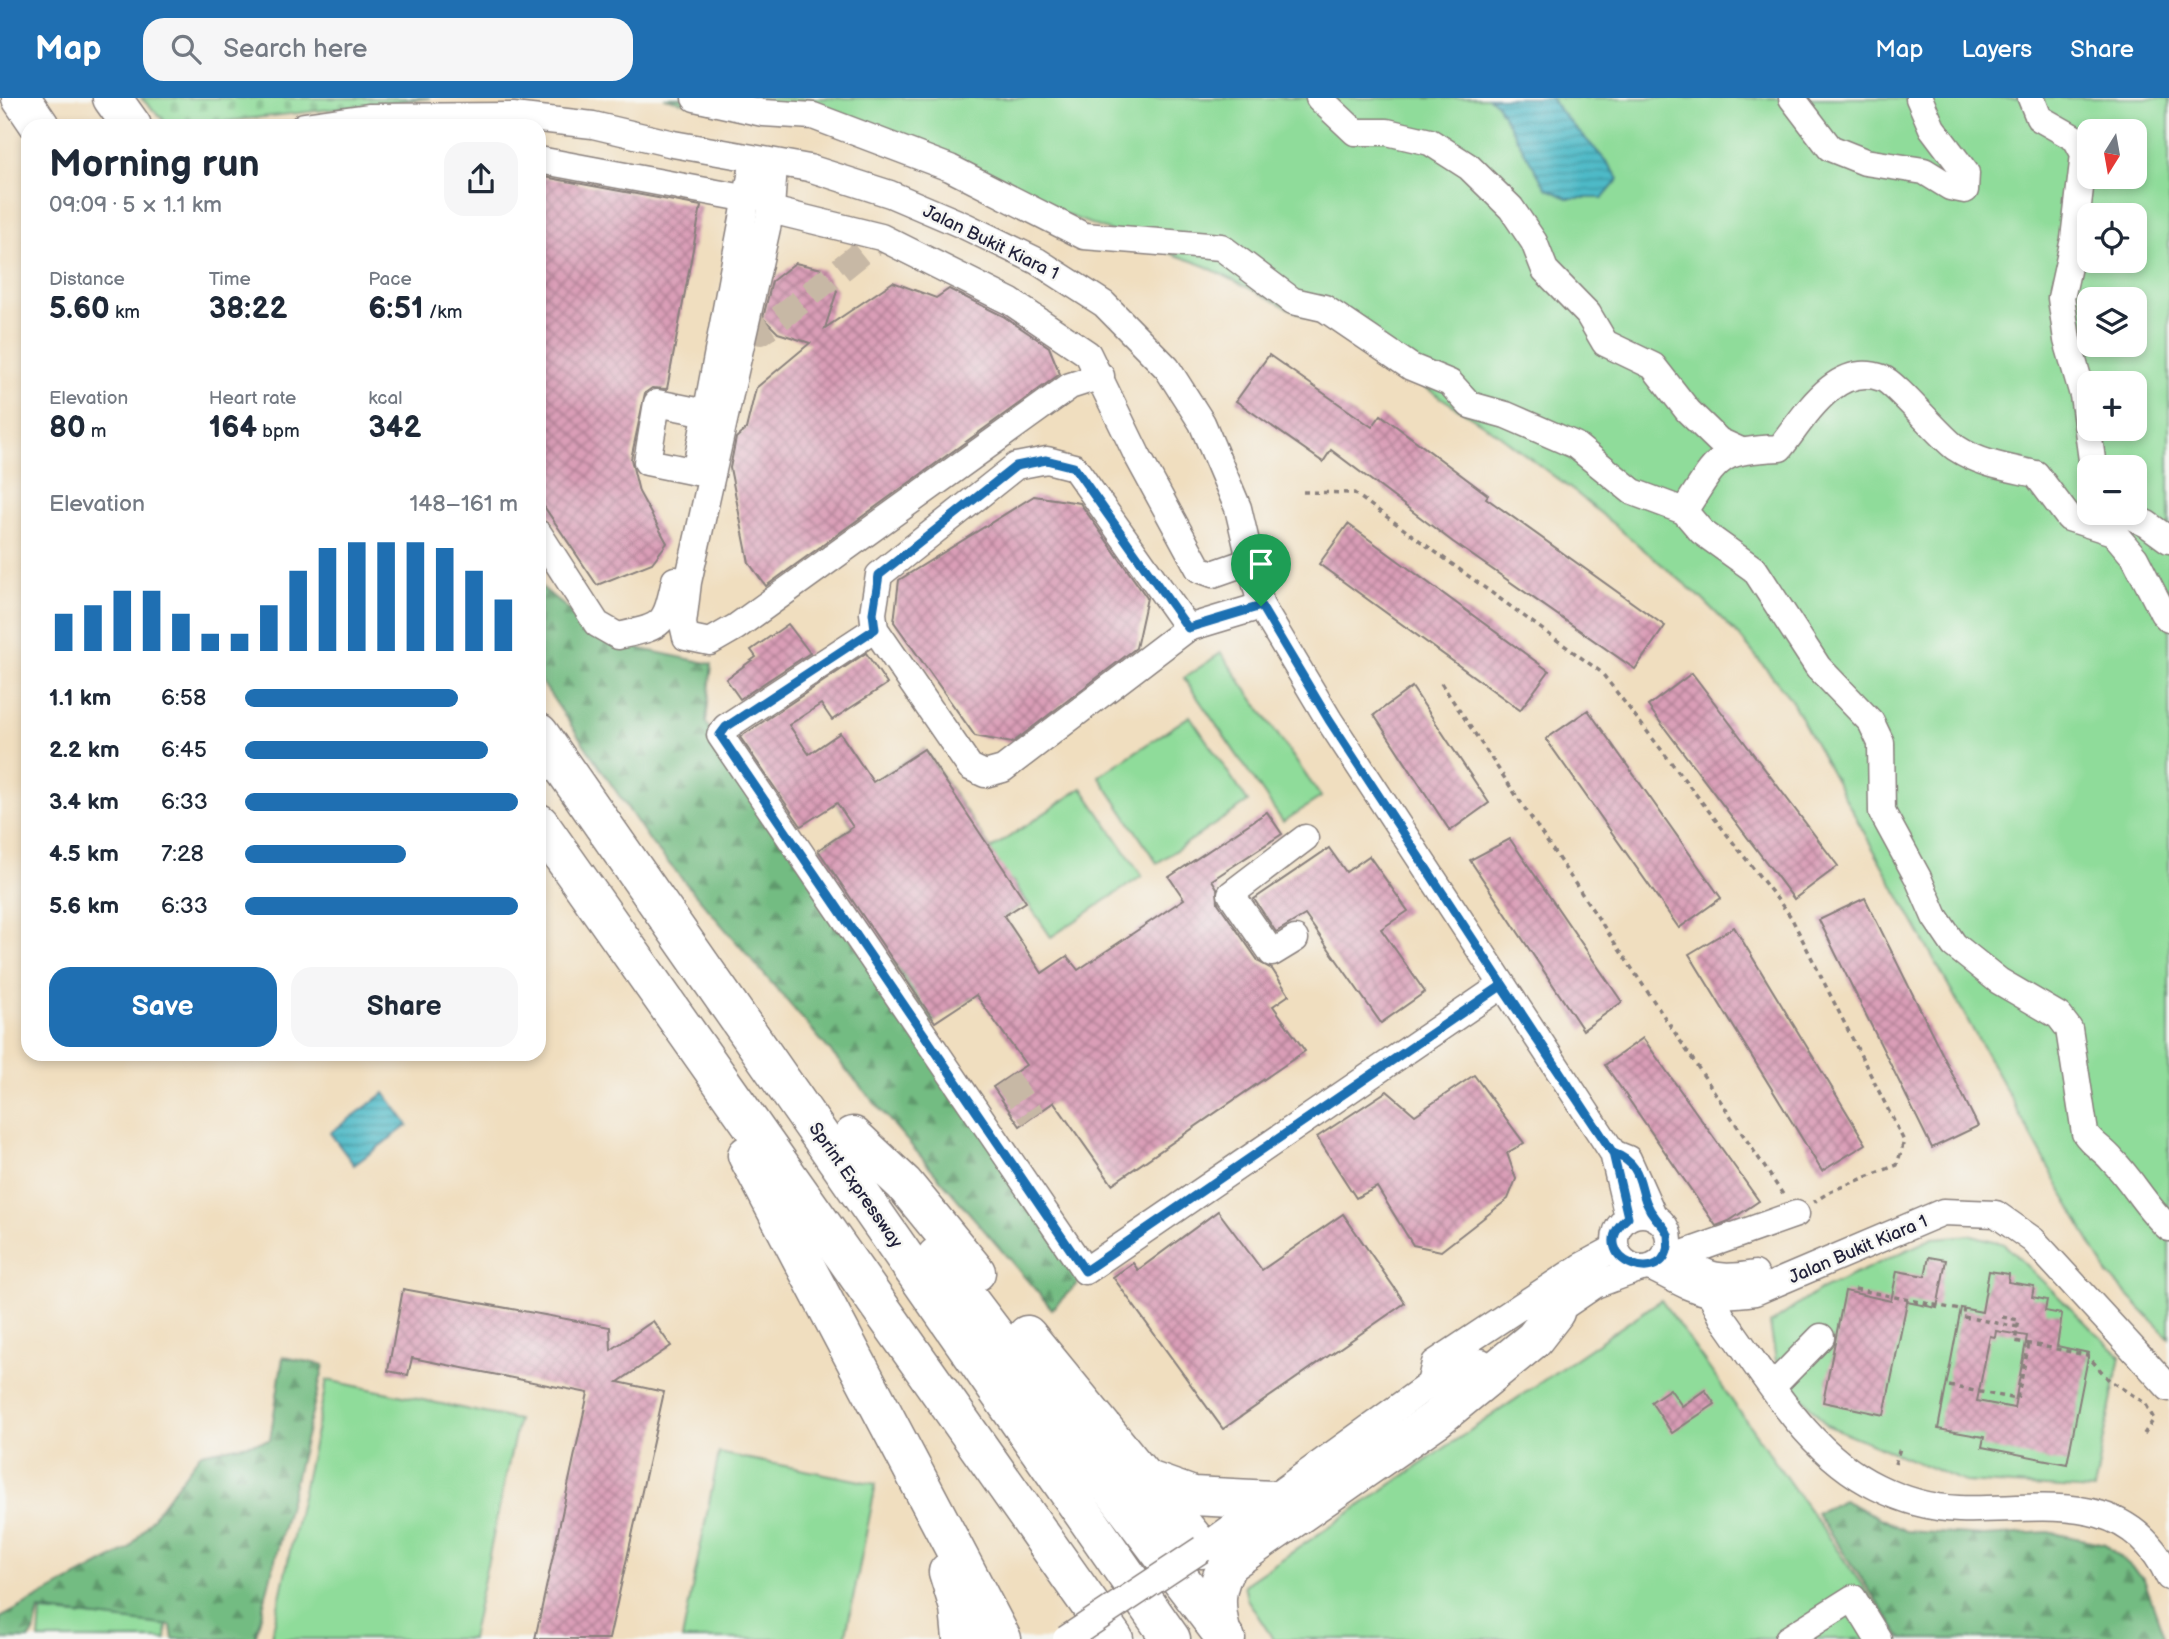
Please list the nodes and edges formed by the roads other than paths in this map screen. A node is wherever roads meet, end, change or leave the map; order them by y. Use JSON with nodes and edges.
{"nodes":[{"id":1,"x":21,"y":98,"type":"edge"},
{"id":2,"x":47,"y":98,"type":"edge"},
{"id":3,"x":88,"y":98,"type":"edge"},
{"id":4,"x":695,"y":98,"type":"edge"},
{"id":5,"x":1319,"y":98,"type":"edge"},
{"id":6,"x":1792,"y":98,"type":"edge"},
{"id":7,"x":1919,"y":98,"type":"edge"},
{"id":8,"x":2031,"y":98,"type":"edge"},
{"id":9,"x":35,"y":119,"type":"edge"},
{"id":10,"x":60,"y":119,"type":"edge"},
{"id":11,"x":121,"y":119,"type":"edge"},
{"id":12,"x":474,"y":119,"type":"edge"},
{"id":13,"x":540,"y":119,"type":"edge"},
{"id":14,"x":546,"y":120,"type":"edge"},
{"id":15,"x":726,"y":155,"type":"junction"},
{"id":16,"x":546,"y":161,"type":"edge"},
{"id":17,"x":764,"y":162,"type":"junction"},
{"id":18,"x":721,"y":192,"type":"junction"},
{"id":19,"x":760,"y":204,"type":"junction"},
{"id":20,"x":1101,"y":376,"type":"junction"},
{"id":21,"x":707,"y":413,"type":"junction"},
{"id":22,"x":1739,"y":450,"type":"junction"},
{"id":23,"x":2091,"y":455,"type":"edge"},
{"id":24,"x":696,"y":472,"type":"junction"},
{"id":25,"x":1684,"y":511,"type":"junction"},
{"id":26,"x":2147,"y":524,"type":"edge"},
{"id":27,"x":2169,"y":541,"type":"edge"},
{"id":28,"x":546,"y":545,"type":"edge"},
{"id":29,"x":1250,"y":561,"type":"junction"},
{"id":30,"x":1261,"y":606,"type":"junction"},
{"id":31,"x":2169,"y":619,"type":"edge"},
{"id":32,"x":1188,"y":628,"type":"junction"},
{"id":33,"x":875,"y":629,"type":"junction"},
{"id":34,"x":546,"y":743,"type":"edge"},
{"id":35,"x":546,"y":833,"type":"edge"},
{"id":36,"x":1306,"y":838,"type":"dead end"},
{"id":37,"x":1295,"y":939,"type":"dead end"},
{"id":38,"x":690,"y":946,"type":"junction"},
{"id":39,"x":1501,"y":986,"type":"junction"},
{"id":40,"x":668,"y":1008,"type":"junction"},
{"id":41,"x":853,"y":1136,"type":"junction"},
{"id":42,"x":1796,"y":1214,"type":"road end"},
{"id":43,"x":1641,"y":1217,"type":"junction"},
{"id":44,"x":2169,"y":1227,"type":"edge"},
{"id":45,"x":1615,"y":1248,"type":"junction"},
{"id":46,"x":1659,"y":1260,"type":"junction"},
{"id":47,"x":1712,"y":1296,"type":"junction"},
{"id":48,"x":1555,"y":1312,"type":"junction"},
{"id":49,"x":1821,"y":1337,"type":"dead end"},
{"id":50,"x":2169,"y":1365,"type":"edge"},
{"id":51,"x":1430,"y":1384,"type":"junction"},
{"id":52,"x":1773,"y":1386,"type":"junction"},
{"id":53,"x":2169,"y":1388,"type":"edge"},
{"id":54,"x":1148,"y":1480,"type":"junction"},
{"id":55,"x":1272,"y":1500,"type":"junction"},
{"id":56,"x":938,"y":1519,"type":"junction"},
{"id":57,"x":1202,"y":1549,"type":"junction"},
{"id":58,"x":2169,"y":1577,"type":"edge"},
{"id":59,"x":1224,"y":1636,"type":"edge"},
{"id":60,"x":962,"y":1639,"type":"edge"},
{"id":61,"x":1002,"y":1639,"type":"edge"},
{"id":62,"x":1066,"y":1639,"type":"edge"},
{"id":63,"x":1114,"y":1639,"type":"edge"},
{"id":64,"x":1171,"y":1639,"type":"edge"},
{"id":65,"x":1788,"y":1639,"type":"edge"},
{"id":66,"x":1878,"y":1639,"type":"edge"}],
"edges":[{"from":1,"to":9,"type":"highway"},
{"from":2,"to":10,"type":"highway"},
{"from":3,"to":11,"type":"highway"},
{"from":4,"to":25,"type":"street"},
{"from":5,"to":22,"type":"street"},
{"from":6,"to":7,"type":"street"},
{"from":8,"to":23,"type":"street"},
{"from":12,"to":13,"type":"street","name":"Jalan Bukit Kiara 1"},
{"from":14,"to":15,"type":"street","name":"Jalan Bukit Kiara 1"},
{"from":15,"to":17,"type":"street","name":"Jalan Bukit Kiara 1"},
{"from":15,"to":18,"type":"street"},
{"from":16,"to":18,"type":"street"},
{"from":17,"to":19,"type":"street"},
{"from":17,"to":29,"type":"street","name":"Jalan Bukit Kiara 1"},
{"from":18,"to":19,"type":"street"},
{"from":19,"to":20,"type":"street"},
{"from":19,"to":20,"type":"street"},
{"from":19,"to":21,"type":"street"},
{"from":20,"to":29,"type":"street"},
{"from":21,"to":24,"type":"street"},
{"from":21,"to":24,"type":"street"},
{"from":22,"to":25,"type":"street"},
{"from":22,"to":31,"type":"street"},
{"from":24,"to":28,"type":"street"},
{"from":25,"to":44,"type":"street"},
{"from":26,"to":27,"type":"street"},
{"from":29,"to":30,"type":"street","name":"Jalan Bukit Kiara 1"},
{"from":30,"to":32,"type":"street"},
{"from":30,"to":39,"type":"street","name":"Jalan Bukit Kiara 1"},
{"from":32,"to":33,"type":"street"},
{"from":32,"to":33,"type":"street"},
{"from":33,"to":39,"type":"street"},
{"from":34,"to":38,"type":"highway","name":"Sprint Expressway"},
{"from":35,"to":40,"type":"highway"},
{"from":36,"to":37,"type":"street"},
{"from":38,"to":41,"type":"highway"},
{"from":38,"to":64,"type":"highway","name":"Sprint Expressway"},
{"from":39,"to":43,"type":"street","name":"Jalan Bukit Kiara 1"},
{"from":40,"to":56,"type":"highway"},
{"from":40,"to":63,"type":"highway"},
{"from":41,"to":54,"type":"highway"},
{"from":41,"to":59,"type":"highway"},
{"from":42,"to":46,"type":"street"},
{"from":43,"to":45,"type":"street"},
{"from":43,"to":46,"type":"street"},
{"from":45,"to":46,"type":"street"},
{"from":45,"to":51,"type":"street"},
{"from":46,"to":47,"type":"street"},
{"from":46,"to":48,"type":"street"},
{"from":46,"to":50,"type":"street","name":"Jalan Bukit Kiara 1"},
{"from":47,"to":52,"type":"street"},
{"from":47,"to":53,"type":"street","name":"Jalan Bukit Kiara 1"},
{"from":48,"to":51,"type":"street"},
{"from":48,"to":59,"type":"highway"},
{"from":49,"to":52,"type":"street"},
{"from":51,"to":55,"type":"street"},
{"from":52,"to":58,"type":"street"},
{"from":54,"to":55,"type":"highway"},
{"from":54,"to":57,"type":"highway"},
{"from":55,"to":57,"type":"street"},
{"from":56,"to":60,"type":"highway"},
{"from":56,"to":61,"type":"highway"},
{"from":57,"to":62,"type":"street","bridge":true},
{"from":65,"to":66,"type":"street"}]}
